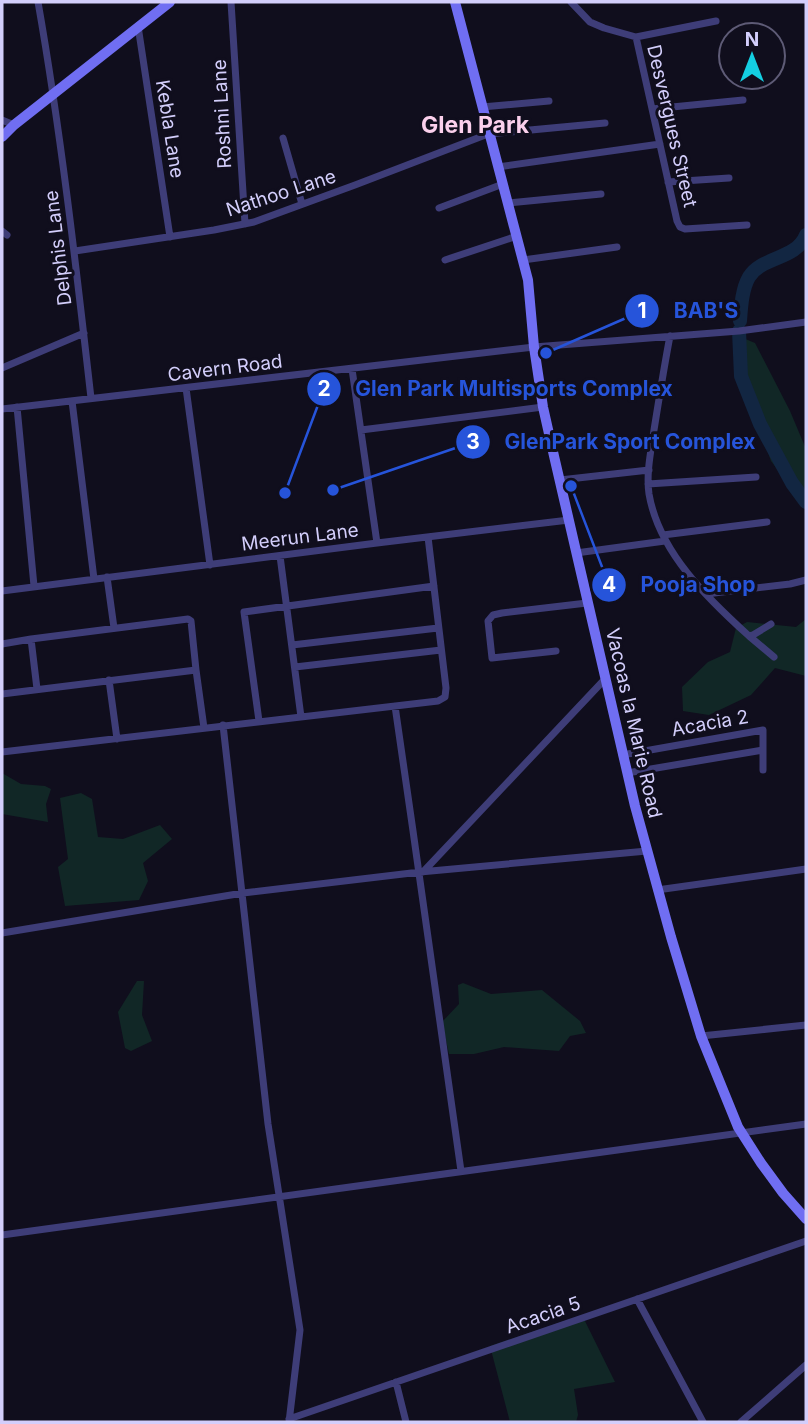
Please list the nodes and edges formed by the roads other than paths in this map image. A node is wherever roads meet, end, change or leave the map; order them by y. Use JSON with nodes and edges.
{"nodes":[{"id":1,"x":38,"y":2,"type":"edge"},
{"id":2,"x":170,"y":2,"type":"edge"},
{"id":3,"x":232,"y":2,"type":"edge"},
{"id":4,"x":455,"y":2,"type":"edge"},
{"id":5,"x":571,"y":2,"type":"edge"},
{"id":6,"x":716,"y":21,"type":"dead end"},
{"id":7,"x":138,"y":26,"type":"junction"},
{"id":8,"x":636,"y":37,"type":"junction"},
{"id":9,"x":54,"y":94,"type":"junction"},
{"id":10,"x":549,"y":100,"type":"dead end"},
{"id":11,"x":743,"y":100,"type":"dead end"},
{"id":12,"x":482,"y":107,"type":"junction"},
{"id":13,"x":652,"y":109,"type":"junction"},
{"id":14,"x":2,"y":120,"type":"edge"},
{"id":15,"x":605,"y":123,"type":"dead end"},
{"id":16,"x":14,"y":125,"type":"junction"},
{"id":17,"x":488,"y":134,"type":"junction"},
{"id":18,"x":2,"y":137,"type":"edge"},
{"id":19,"x":283,"y":138,"type":"dead end"},
{"id":20,"x":660,"y":144,"type":"junction"},
{"id":21,"x":498,"y":167,"type":"junction"},
{"id":22,"x":729,"y":178,"type":"dead end"},
{"id":23,"x":668,"y":181,"type":"junction"},
{"id":24,"x":503,"y":184,"type":"junction"},
{"id":25,"x":601,"y":194,"type":"dead end"},
{"id":26,"x":508,"y":202,"type":"junction"},
{"id":27,"x":302,"y":204,"type":"junction"},
{"id":28,"x":439,"y":208,"type":"dead end"},
{"id":29,"x":245,"y":224,"type":"junction"},
{"id":30,"x":747,"y":225,"type":"dead end"},
{"id":31,"x":517,"y":236,"type":"junction"},
{"id":32,"x":170,"y":237,"type":"junction"},
{"id":33,"x":617,"y":247,"type":"dead end"},
{"id":34,"x":75,"y":251,"type":"junction"},
{"id":35,"x":445,"y":260,"type":"dead end"},
{"id":36,"x":523,"y":260,"type":"junction"},
{"id":37,"x":806,"y":322,"type":"edge"},
{"id":38,"x":84,"y":333,"type":"junction"},
{"id":39,"x":670,"y":335,"type":"junction"},
{"id":40,"x":534,"y":347,"type":"junction"},
{"id":41,"x":2,"y":368,"type":"edge"},
{"id":42,"x":352,"y":369,"type":"junction"},
{"id":43,"x":186,"y":388,"type":"junction"},
{"id":44,"x":91,"y":398,"type":"junction"},
{"id":45,"x":72,"y":401,"type":"junction"},
{"id":46,"x":17,"y":407,"type":"junction"},
{"id":47,"x":543,"y":407,"type":"junction"},
{"id":48,"x":2,"y":409,"type":"edge"},
{"id":49,"x":361,"y":430,"type":"junction"},
{"id":50,"x":649,"y":470,"type":"junction"},
{"id":51,"x":756,"y":477,"type":"dead end"},
{"id":52,"x":560,"y":480,"type":"junction"},
{"id":53,"x":648,"y":484,"type":"junction"},
{"id":54,"x":569,"y":520,"type":"junction"},
{"id":55,"x":767,"y":522,"type":"dead end"},
{"id":56,"x":428,"y":537,"type":"junction"},
{"id":57,"x":664,"y":538,"type":"junction"},
{"id":58,"x":377,"y":543,"type":"junction"},
{"id":59,"x":576,"y":553,"type":"junction"},
{"id":60,"x":280,"y":556,"type":"junction"},
{"id":61,"x":210,"y":565,"type":"junction"},
{"id":62,"x":107,"y":577,"type":"junction"},
{"id":63,"x":94,"y":579,"type":"junction"},
{"id":64,"x":806,"y":580,"type":"edge"},
{"id":65,"x":34,"y":586,"type":"junction"},
{"id":66,"x":433,"y":586,"type":"junction"},
{"id":67,"x":2,"y":591,"type":"edge"},
{"id":68,"x":706,"y":594,"type":"junction"},
{"id":69,"x":587,"y":603,"type":"junction"},
{"id":70,"x":287,"y":606,"type":"junction"},
{"id":71,"x":771,"y":624,"type":"dead end"},
{"id":72,"x":114,"y":628,"type":"junction"},
{"id":73,"x":438,"y":628,"type":"junction"},
{"id":74,"x":748,"y":636,"type":"junction"},
{"id":75,"x":31,"y":639,"type":"junction"},
{"id":76,"x":2,"y":644,"type":"edge"},
{"id":77,"x":292,"y":645,"type":"junction"},
{"id":78,"x":441,"y":650,"type":"junction"},
{"id":79,"x":556,"y":651,"type":"dead end"},
{"id":80,"x":774,"y":657,"type":"dead end"},
{"id":81,"x":295,"y":667,"type":"junction"},
{"id":82,"x":195,"y":670,"type":"junction"},
{"id":83,"x":605,"y":679,"type":"junction"},
{"id":84,"x":109,"y":680,"type":"junction"},
{"id":85,"x":37,"y":689,"type":"junction"},
{"id":86,"x":2,"y":694,"type":"edge"},
{"id":87,"x":395,"y":706,"type":"junction"},
{"id":88,"x":301,"y":717,"type":"junction"},
{"id":89,"x":259,"y":721,"type":"junction"},
{"id":90,"x":223,"y":725,"type":"junction"},
{"id":91,"x":204,"y":727,"type":"junction"},
{"id":92,"x":117,"y":739,"type":"junction"},
{"id":93,"x":763,"y":750,"type":"junction"},
{"id":94,"x":2,"y":752,"type":"edge"},
{"id":95,"x":622,"y":755,"type":"junction"},
{"id":96,"x":764,"y":770,"type":"dead end"},
{"id":97,"x":627,"y":773,"type":"junction"},
{"id":98,"x":647,"y":852,"type":"junction"},
{"id":99,"x":806,"y":869,"type":"edge"},
{"id":100,"x":421,"y":872,"type":"junction"},
{"id":101,"x":657,"y":890,"type":"junction"},
{"id":102,"x":243,"y":893,"type":"junction"},
{"id":103,"x":2,"y":933,"type":"edge"},
{"id":104,"x":806,"y":1025,"type":"edge"},
{"id":105,"x":701,"y":1036,"type":"junction"},
{"id":106,"x":806,"y":1124,"type":"edge"},
{"id":107,"x":742,"y":1133,"type":"junction"},
{"id":108,"x":461,"y":1171,"type":"junction"},
{"id":109,"x":278,"y":1196,"type":"junction"},
{"id":110,"x":806,"y":1219,"type":"edge"},
{"id":111,"x":2,"y":1235,"type":"edge"},
{"id":112,"x":806,"y":1241,"type":"edge"},
{"id":113,"x":636,"y":1300,"type":"junction"},
{"id":114,"x":806,"y":1365,"type":"edge"},
{"id":115,"x":396,"y":1382,"type":"junction"},
{"id":116,"x":289,"y":1421,"type":"edge"},
{"id":117,"x":405,"y":1422,"type":"edge"},
{"id":118,"x":703,"y":1422,"type":"edge"},
{"id":119,"x":741,"y":1422,"type":"edge"}],
"edges":[{"from":1,"to":9,"type":"street","name":"Delphis Lane"},
{"from":2,"to":7,"type":"main road"},
{"from":3,"to":29,"type":"street","name":"Roshni Lane"},
{"from":4,"to":12,"type":"main road","name":"Vacoas la Marie Road"},
{"from":5,"to":8,"type":"street"},
{"from":6,"to":8,"type":"street"},
{"from":7,"to":9,"type":"main road"},
{"from":7,"to":32,"type":"street","name":"Kebla Lane"},
{"from":8,"to":13,"type":"street","name":"Desvergues Street"},
{"from":9,"to":16,"type":"main road"},
{"from":9,"to":34,"type":"street","name":"Delphis Lane"},
{"from":10,"to":12,"type":"street"},
{"from":11,"to":13,"type":"street"},
{"from":12,"to":17,"type":"main road","name":"Vacoas la Marie Road"},
{"from":13,"to":20,"type":"street","name":"Desvergues Street"},
{"from":14,"to":16,"type":"street"},
{"from":15,"to":17,"type":"street","name":"Nathoo Lane"},
{"from":16,"to":18,"type":"main road"},
{"from":17,"to":21,"type":"main road","name":"Vacoas la Marie Road"},
{"from":17,"to":27,"type":"street","name":"Nathoo Lane"},
{"from":19,"to":27,"type":"street"},
{"from":20,"to":21,"type":"street"},
{"from":20,"to":23,"type":"street","name":"Desvergues Street"},
{"from":21,"to":24,"type":"main road","name":"Vacoas la Marie Road"},
{"from":22,"to":23,"type":"street"},
{"from":23,"to":30,"type":"street","name":"Desvergues Street"},
{"from":24,"to":26,"type":"main road","name":"Vacoas la Marie Road"},
{"from":24,"to":28,"type":"street"},
{"from":25,"to":26,"type":"street"},
{"from":26,"to":31,"type":"main road","name":"Vacoas la Marie Road"},
{"from":27,"to":29,"type":"street","name":"Nathoo Lane"},
{"from":29,"to":32,"type":"street","name":"Nathoo Lane"},
{"from":31,"to":35,"type":"street"},
{"from":31,"to":36,"type":"main road","name":"Vacoas la Marie Road"},
{"from":32,"to":34,"type":"street","name":"Nathoo Lane"},
{"from":33,"to":36,"type":"street"},
{"from":34,"to":38,"type":"street","name":"Delphis Lane"},
{"from":36,"to":40,"type":"main road","name":"Vacoas la Marie Road"},
{"from":37,"to":39,"type":"street","name":"Cavern Road"},
{"from":38,"to":41,"type":"street"},
{"from":38,"to":44,"type":"street","name":"Delphis Lane"},
{"from":39,"to":40,"type":"street","name":"Cavern Road"},
{"from":39,"to":50,"type":"street"},
{"from":40,"to":42,"type":"street","name":"Cavern Road"},
{"from":40,"to":47,"type":"main road","name":"Vacoas la Marie Road"},
{"from":42,"to":43,"type":"street","name":"Cavern Road"},
{"from":42,"to":49,"type":"street"},
{"from":43,"to":44,"type":"street","name":"Cavern Road"},
{"from":43,"to":61,"type":"street"},
{"from":44,"to":45,"type":"street","name":"Cavern Road"},
{"from":45,"to":46,"type":"street","name":"Cavern Road"},
{"from":45,"to":63,"type":"street"},
{"from":46,"to":48,"type":"street","name":"Cavern Road"},
{"from":46,"to":65,"type":"street"},
{"from":47,"to":49,"type":"street"},
{"from":47,"to":52,"type":"main road","name":"Vacoas la Marie Road"},
{"from":49,"to":58,"type":"street"},
{"from":50,"to":52,"type":"street"},
{"from":50,"to":53,"type":"street"},
{"from":51,"to":53,"type":"street"},
{"from":52,"to":54,"type":"main road","name":"Vacoas la Marie Road"},
{"from":53,"to":57,"type":"street"},
{"from":54,"to":56,"type":"street","name":"Meerun Lane"},
{"from":54,"to":59,"type":"main road","name":"Vacoas la Marie Road"},
{"from":55,"to":57,"type":"street"},
{"from":56,"to":58,"type":"street","name":"Meerun Lane"},
{"from":56,"to":66,"type":"street"},
{"from":57,"to":59,"type":"street"},
{"from":57,"to":68,"type":"street"},
{"from":58,"to":60,"type":"street","name":"Meerun Lane"},
{"from":59,"to":69,"type":"main road","name":"Vacoas la Marie Road"},
{"from":60,"to":61,"type":"street","name":"Meerun Lane"},
{"from":60,"to":70,"type":"street"},
{"from":61,"to":62,"type":"street","name":"Meerun Lane"},
{"from":62,"to":63,"type":"street","name":"Meerun Lane"},
{"from":62,"to":72,"type":"street"},
{"from":63,"to":65,"type":"street","name":"Meerun Lane"},
{"from":64,"to":68,"type":"street"},
{"from":65,"to":67,"type":"street","name":"Meerun Lane"},
{"from":66,"to":70,"type":"street"},
{"from":66,"to":73,"type":"street"},
{"from":68,"to":74,"type":"street"},
{"from":69,"to":79,"type":"street"},
{"from":69,"to":83,"type":"main road","name":"Vacoas la Marie Road"},
{"from":70,"to":77,"type":"street"},
{"from":70,"to":89,"type":"street"},
{"from":71,"to":74,"type":"street"},
{"from":72,"to":75,"type":"street"},
{"from":72,"to":82,"type":"street"},
{"from":73,"to":77,"type":"street"},
{"from":73,"to":78,"type":"street"},
{"from":74,"to":80,"type":"street"},
{"from":75,"to":76,"type":"street"},
{"from":75,"to":85,"type":"street"},
{"from":77,"to":81,"type":"street"},
{"from":78,"to":81,"type":"street"},
{"from":78,"to":87,"type":"street"},
{"from":81,"to":88,"type":"street"},
{"from":82,"to":84,"type":"street"},
{"from":82,"to":91,"type":"street"},
{"from":83,"to":95,"type":"main road","name":"Vacoas la Marie Road"},
{"from":83,"to":100,"type":"street"},
{"from":84,"to":85,"type":"street"},
{"from":84,"to":92,"type":"street"},
{"from":85,"to":86,"type":"street"},
{"from":87,"to":88,"type":"street"},
{"from":87,"to":100,"type":"street"},
{"from":88,"to":89,"type":"street"},
{"from":89,"to":90,"type":"street"},
{"from":90,"to":91,"type":"street"},
{"from":90,"to":102,"type":"street"},
{"from":91,"to":92,"type":"street"},
{"from":92,"to":94,"type":"street"},
{"from":93,"to":95,"type":"street","name":"Acacia 2"},
{"from":93,"to":96,"type":"street"},
{"from":93,"to":97,"type":"street"},
{"from":95,"to":97,"type":"main road","name":"Vacoas la Marie Road"},
{"from":97,"to":98,"type":"main road","name":"Vacoas la Marie Road"},
{"from":98,"to":100,"type":"street"},
{"from":98,"to":101,"type":"main road","name":"Vacoas la Marie Road"},
{"from":99,"to":101,"type":"street"},
{"from":100,"to":102,"type":"street"},
{"from":100,"to":108,"type":"street"},
{"from":101,"to":105,"type":"main road","name":"Vacoas la Marie Road"},
{"from":102,"to":103,"type":"street"},
{"from":102,"to":109,"type":"street"},
{"from":104,"to":105,"type":"street"},
{"from":105,"to":107,"type":"main road","name":"Vacoas la Marie Road"},
{"from":106,"to":107,"type":"street"},
{"from":107,"to":108,"type":"street"},
{"from":107,"to":110,"type":"main road","name":"Vacoas la Marie Road"},
{"from":108,"to":109,"type":"street"},
{"from":109,"to":111,"type":"street"},
{"from":109,"to":116,"type":"street"},
{"from":112,"to":113,"type":"street","name":"Acacia 5"},
{"from":113,"to":115,"type":"street","name":"Acacia 5"},
{"from":113,"to":118,"type":"street"},
{"from":114,"to":119,"type":"street"},
{"from":115,"to":116,"type":"street","name":"Acacia 5"},
{"from":115,"to":117,"type":"street"}]}
